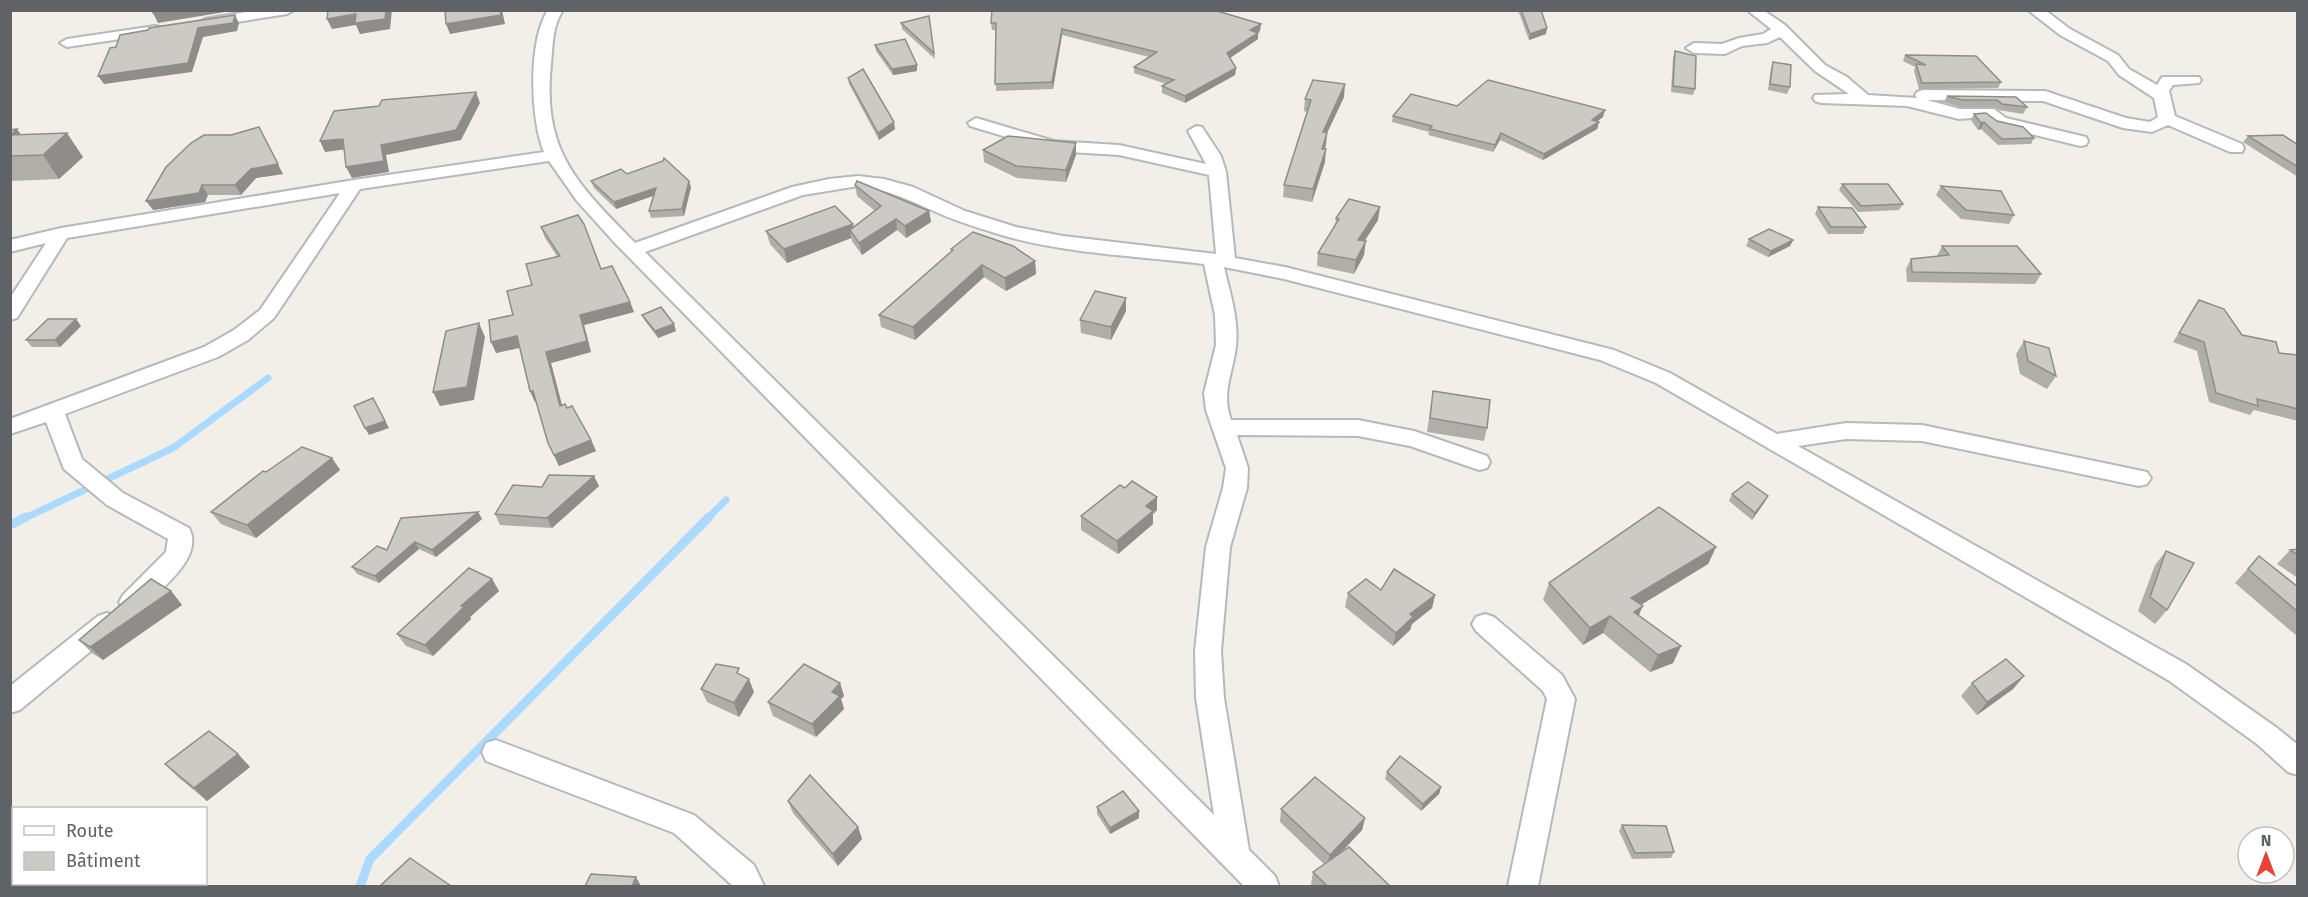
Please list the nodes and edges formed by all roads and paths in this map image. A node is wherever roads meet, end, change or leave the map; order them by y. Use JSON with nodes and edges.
{"nodes":[{"id":1,"x":287,"y":10,"type":"edge"},
{"id":2,"x":556,"y":10,"type":"edge"},
{"id":3,"x":1754,"y":10,"type":"edge"},
{"id":4,"x":2035,"y":10,"type":"edge"},
{"id":5,"x":194,"y":24,"type":"edge"},
{"id":6,"x":171,"y":28,"type":"edge"},
{"id":7,"x":1780,"y":28,"type":"junction"},
{"id":8,"x":67,"y":43,"type":"dead end"},
{"id":9,"x":1694,"y":48,"type":"dead end"},
{"id":10,"x":2193,"y":80,"type":"dead end"},
{"id":11,"x":2163,"y":96,"type":"junction"},
{"id":12,"x":1821,"y":98,"type":"dead end"},
{"id":13,"x":1859,"y":101,"type":"junction"},
{"id":14,"x":1917,"y":103,"type":"junction"},
{"id":15,"x":2167,"y":119,"type":"junction"},
{"id":16,"x":976,"y":123,"type":"dead end"},
{"id":17,"x":1196,"y":131,"type":"dead end"},
{"id":18,"x":2080,"y":141,"type":"dead end"},
{"id":19,"x":2236,"y":148,"type":"dead end"},
{"id":20,"x":555,"y":155,"type":"junction"},
{"id":21,"x":1217,"y":172,"type":"junction"},
{"id":22,"x":354,"y":185,"type":"junction"},
{"id":23,"x":61,"y":234,"type":"junction"},
{"id":24,"x":10,"y":246,"type":"edge"},
{"id":25,"x":632,"y":250,"type":"junction"},
{"id":26,"x":1220,"y":261,"type":"junction"},
{"id":27,"x":10,"y":314,"type":"edge"},
{"id":28,"x":53,"y":411,"type":"junction"},
{"id":29,"x":1222,"y":427,"type":"junction"},
{"id":30,"x":10,"y":428,"type":"edge"},
{"id":31,"x":1775,"y":442,"type":"junction"},
{"id":32,"x":1479,"y":462,"type":"dead end"},
{"id":33,"x":2139,"y":478,"type":"dead end"},
{"id":34,"x":1485,"y":624,"type":"dead end"},
{"id":35,"x":13,"y":702,"type":"edge"},
{"id":36,"x":496,"y":753,"type":"dead end"},
{"id":37,"x":2298,"y":763,"type":"edge"},
{"id":38,"x":1235,"y":858,"type":"junction"},
{"id":39,"x":750,"y":886,"type":"edge"},
{"id":40,"x":1264,"y":886,"type":"edge"},
{"id":41,"x":1523,"y":886,"type":"edge"}],
"edges":[{"from":1,"to":5,"type":"street"},
{"from":2,"to":20,"type":"street"},
{"from":3,"to":7,"type":"street"},
{"from":4,"to":11,"type":"street"},
{"from":6,"to":8,"type":"street"},
{"from":7,"to":9,"type":"street"},
{"from":7,"to":13,"type":"street"},
{"from":10,"to":11,"type":"street"},
{"from":11,"to":15,"type":"street"},
{"from":12,"to":13,"type":"street"},
{"from":13,"to":14,"type":"street"},
{"from":14,"to":15,"type":"street"},
{"from":14,"to":18,"type":"street"},
{"from":15,"to":19,"type":"street"},
{"from":16,"to":21,"type":"street"},
{"from":17,"to":21,"type":"street"},
{"from":20,"to":22,"type":"street"},
{"from":20,"to":25,"type":"street"},
{"from":21,"to":26,"type":"street"},
{"from":22,"to":23,"type":"street"},
{"from":22,"to":28,"type":"street"},
{"from":23,"to":24,"type":"street"},
{"from":23,"to":27,"type":"street"},
{"from":25,"to":26,"type":"street"},
{"from":25,"to":38,"type":"street"},
{"from":26,"to":29,"type":"street"},
{"from":26,"to":31,"type":"street"},
{"from":28,"to":30,"type":"street"},
{"from":28,"to":35,"type":"street"},
{"from":29,"to":32,"type":"street"},
{"from":29,"to":38,"type":"street"},
{"from":31,"to":33,"type":"street"},
{"from":31,"to":37,"type":"street"},
{"from":34,"to":41,"type":"street"},
{"from":36,"to":39,"type":"street"},
{"from":38,"to":40,"type":"street"}]}
